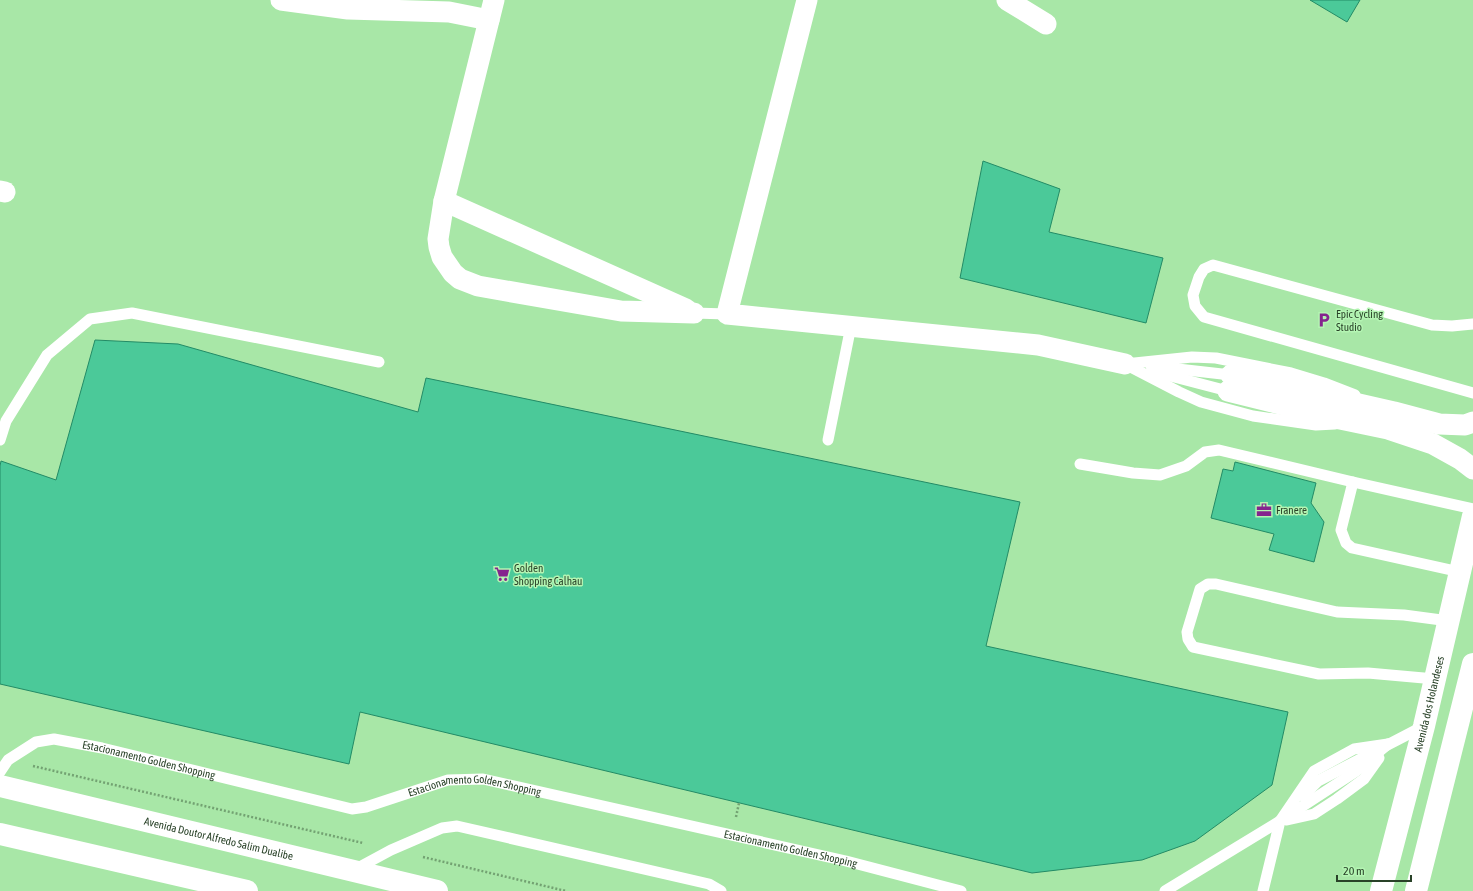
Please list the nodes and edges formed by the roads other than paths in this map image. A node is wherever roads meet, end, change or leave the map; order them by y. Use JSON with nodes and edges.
{"nodes":[{"id":1,"x":281,"y":0,"type":"edge"},
{"id":2,"x":422,"y":0,"type":"edge"},
{"id":3,"x":494,"y":0,"type":"edge"},
{"id":4,"x":807,"y":0,"type":"edge"},
{"id":5,"x":1007,"y":0,"type":"edge"},
{"id":6,"x":449,"y":12,"type":"junction"},
{"id":7,"x":489,"y":20,"type":"junction"},
{"id":8,"x":1046,"y":24,"type":"dead end"},
{"id":9,"x":444,"y":201,"type":"junction"},
{"id":10,"x":694,"y":312,"type":"junction"},
{"id":11,"x":727,"y":314,"type":"junction"},
{"id":12,"x":1473,"y":324,"type":"edge"},
{"id":13,"x":851,"y":326,"type":"junction"},
{"id":14,"x":379,"y":362,"type":"dead end"},
{"id":15,"x":1125,"y":364,"type":"junction"},
{"id":16,"x":1230,"y":383,"type":"junction"},
{"id":17,"x":1473,"y":393,"type":"edge"},
{"id":18,"x":1394,"y":412,"type":"junction"},
{"id":19,"x":1473,"y":422,"type":"edge"},
{"id":20,"x":1360,"y":423,"type":"junction"},
{"id":21,"x":0,"y":440,"type":"edge"},
{"id":22,"x":828,"y":440,"type":"dead end"},
{"id":23,"x":1080,"y":464,"type":"dead end"},
{"id":24,"x":1473,"y":469,"type":"edge"},
{"id":25,"x":1353,"y":482,"type":"junction"},
{"id":26,"x":1473,"y":509,"type":"edge"},
{"id":27,"x":1473,"y":516,"type":"edge"},
{"id":28,"x":1460,"y":572,"type":"junction"},
{"id":29,"x":1449,"y":620,"type":"junction"},
{"id":30,"x":1473,"y":664,"type":"edge"},
{"id":31,"x":1435,"y":679,"type":"junction"},
{"id":32,"x":1424,"y":726,"type":"junction"},
{"id":33,"x":1388,"y":744,"type":"junction"},
{"id":34,"x":0,"y":772,"type":"edge"},
{"id":35,"x":0,"y":786,"type":"edge"},
{"id":36,"x":1280,"y":821,"type":"junction"},
{"id":37,"x":0,"y":834,"type":"edge"},
{"id":38,"x":352,"y":871,"type":"junction"},
{"id":39,"x":247,"y":891,"type":"edge"},
{"id":40,"x":437,"y":891,"type":"edge"},
{"id":41,"x":721,"y":891,"type":"edge"},
{"id":42,"x":961,"y":891,"type":"edge"},
{"id":43,"x":1165,"y":891,"type":"edge"},
{"id":44,"x":1263,"y":891,"type":"edge"},
{"id":45,"x":1381,"y":891,"type":"edge"},
{"id":46,"x":1416,"y":891,"type":"edge"}],
"edges":[{"from":1,"to":6,"type":"street"},
{"from":2,"to":6,"type":"street"},
{"from":3,"to":7,"type":"street"},
{"from":4,"to":11,"type":"street"},
{"from":5,"to":8,"type":"street"},
{"from":6,"to":7,"type":"street"},
{"from":7,"to":9,"type":"street"},
{"from":9,"to":10,"type":"street"},
{"from":9,"to":10,"type":"street"},
{"from":10,"to":11,"type":"lane"},
{"from":11,"to":13,"type":"street"},
{"from":12,"to":17,"type":"lane"},
{"from":13,"to":15,"type":"street"},
{"from":13,"to":22,"type":"lane"},
{"from":14,"to":21,"type":"lane"},
{"from":15,"to":16,"type":"lane"},
{"from":15,"to":16,"type":"lane"},
{"from":15,"to":18,"type":"lane"},
{"from":15,"to":20,"type":"lane"},
{"from":16,"to":18,"type":"street"},
{"from":16,"to":20,"type":"street"},
{"from":18,"to":19,"type":"street"},
{"from":20,"to":24,"type":"street"},
{"from":23,"to":25,"type":"lane"},
{"from":25,"to":26,"type":"lane"},
{"from":25,"to":28,"type":"lane"},
{"from":27,"to":28,"type":"main road","name":"Avenida dos Holandeses"},
{"from":28,"to":29,"type":"main road","name":"Avenida dos Holandeses"},
{"from":29,"to":31,"type":"main road","name":"Avenida dos Holandeses"},
{"from":29,"to":31,"type":"lane"},
{"from":30,"to":46,"type":"main road"},
{"from":31,"to":32,"type":"main road","name":"Avenida dos Holandeses"},
{"from":32,"to":33,"type":"lane"},
{"from":32,"to":45,"type":"main road","name":"Avenida dos Holandeses"},
{"from":33,"to":36,"type":"lane"},
{"from":33,"to":36,"type":"lane"},
{"from":34,"to":42,"type":"lane","name":"Estacionamento Golden Shopping"},
{"from":35,"to":38,"type":"main road","name":"Avenida Doutor Alfredo Salim Dualibe"},
{"from":36,"to":43,"type":"lane"},
{"from":36,"to":44,"type":"lane"},
{"from":37,"to":39,"type":"main road"},
{"from":38,"to":40,"type":"main road","name":"Avenida Doutor Alfredo Salim Dualibe"},
{"from":38,"to":41,"type":"lane"}]}
